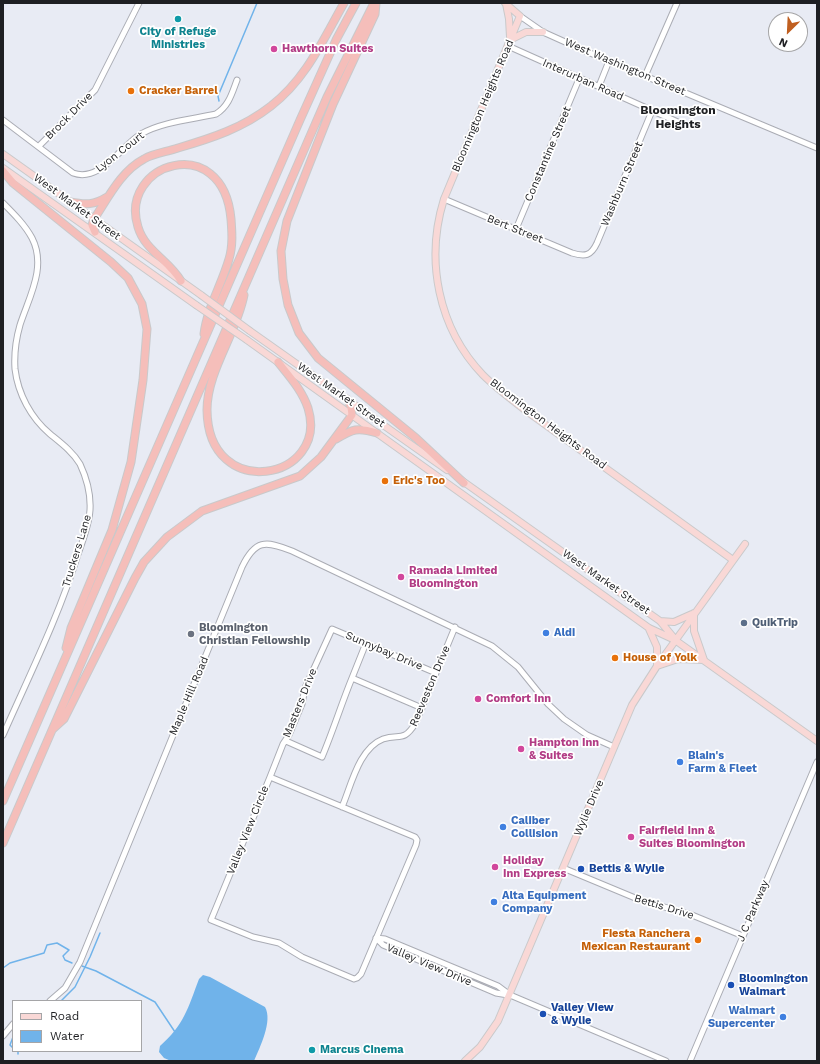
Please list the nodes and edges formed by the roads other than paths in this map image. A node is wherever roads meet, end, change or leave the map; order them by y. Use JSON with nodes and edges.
{"nodes":[{"id":1,"x":139,"y":3,"type":"edge"},
{"id":2,"x":344,"y":3,"type":"edge"},
{"id":3,"x":356,"y":3,"type":"edge"},
{"id":4,"x":375,"y":3,"type":"edge"},
{"id":5,"x":505,"y":3,"type":"edge"},
{"id":6,"x":677,"y":3,"type":"edge"},
{"id":7,"x":520,"y":16,"type":"junction"},
{"id":8,"x":543,"y":32,"type":"junction"},
{"id":9,"x":509,"y":43,"type":"junction"},
{"id":10,"x":609,"y":61,"type":"junction"},
{"id":11,"x":645,"y":76,"type":"junction"},
{"id":12,"x":579,"y":78,"type":"junction"},
{"id":13,"x":237,"y":80,"type":"dead end"},
{"id":14,"x":599,"y":86,"type":"junction"},
{"id":15,"x":652,"y":111,"type":"junction"},
{"id":16,"x":3,"y":120,"type":"edge"},
{"id":17,"x":680,"y":123,"type":"dead end"},
{"id":18,"x":39,"y":146,"type":"junction"},
{"id":19,"x":817,"y":148,"type":"edge"},
{"id":20,"x":3,"y":154,"type":"edge"},
{"id":21,"x":3,"y":168,"type":"edge"},
{"id":22,"x":3,"y":171,"type":"edge"},
{"id":23,"x":110,"y":194,"type":"junction"},
{"id":24,"x":444,"y":199,"type":"junction"},
{"id":25,"x":70,"y":202,"type":"junction"},
{"id":26,"x":3,"y":203,"type":"edge"},
{"id":27,"x":94,"y":219,"type":"junction"},
{"id":28,"x":516,"y":229,"type":"junction"},
{"id":29,"x":95,"y":232,"type":"junction"},
{"id":30,"x":588,"y":255,"type":"joint"},
{"id":31,"x":180,"y":281,"type":"junction"},
{"id":32,"x":246,"y":283,"type":"junction"},
{"id":33,"x":204,"y":341,"type":"junction"},
{"id":34,"x":278,"y":362,"type":"junction"},
{"id":35,"x":348,"y":399,"type":"junction"},
{"id":36,"x":352,"y":415,"type":"junction"},
{"id":37,"x":377,"y":433,"type":"junction"},
{"id":38,"x":334,"y":440,"type":"junction"},
{"id":39,"x":464,"y":483,"type":"junction"},
{"id":40,"x":745,"y":544,"type":"dead end"},
{"id":41,"x":733,"y":560,"type":"junction"},
{"id":42,"x":694,"y":613,"type":"junction"},
{"id":43,"x":660,"y":621,"type":"junction"},
{"id":44,"x":455,"y":627,"type":"junction"},
{"id":45,"x":649,"y":628,"type":"junction"},
{"id":46,"x":332,"y":630,"type":"joint"},
{"id":47,"x":675,"y":640,"type":"junction"},
{"id":48,"x":366,"y":643,"type":"junction"},
{"id":49,"x":704,"y":660,"type":"junction"},
{"id":50,"x":657,"y":666,"type":"junction"},
{"id":51,"x":61,"y":669,"type":"junction"},
{"id":52,"x":436,"y":673,"type":"junction"},
{"id":53,"x":352,"y":678,"type":"junction"},
{"id":54,"x":422,"y":708,"type":"junction"},
{"id":55,"x":50,"y":732,"type":"junction"},
{"id":56,"x":3,"y":735,"type":"edge"},
{"id":57,"x":286,"y":741,"type":"junction"},
{"id":58,"x":817,"y":741,"type":"edge"},
{"id":59,"x":614,"y":748,"type":"junction"},
{"id":60,"x":817,"y":762,"type":"edge"},
{"id":61,"x":270,"y":777,"type":"junction"},
{"id":62,"x":3,"y":801,"type":"edge"},
{"id":63,"x":342,"y":807,"type":"junction"},
{"id":64,"x":3,"y":843,"type":"edge"},
{"id":65,"x":564,"y":868,"type":"junction"},
{"id":66,"x":743,"y":936,"type":"junction"},
{"id":67,"x":376,"y":938,"type":"junction"},
{"id":68,"x":510,"y":995,"type":"junction"},
{"id":69,"x":51,"y":1000,"type":"edge"},
{"id":70,"x":12,"y":1025,"type":"edge"},
{"id":71,"x":3,"y":1036,"type":"edge"},
{"id":72,"x":465,"y":1061,"type":"edge"},
{"id":73,"x":666,"y":1061,"type":"edge"},
{"id":74,"x":690,"y":1061,"type":"edge"}],
"edges":[{"from":1,"to":18,"type":"street","name":"Brock Drive"},
{"from":2,"to":23,"type":"highway"},
{"from":3,"to":33,"type":"highway"},
{"from":4,"to":32,"type":"highway"},
{"from":4,"to":39,"type":"highway"},
{"from":5,"to":7,"type":"main road","name":"West Washington Street"},
{"from":5,"to":9,"type":"main road"},
{"from":6,"to":11,"type":"street"},
{"from":7,"to":8,"type":"street","name":"West Washington Street"},
{"from":7,"to":9,"type":"main road","name":"Bloomington Heights Road"},
{"from":8,"to":9,"type":"main road"},
{"from":8,"to":10,"type":"street","name":"West Washington Street"},
{"from":9,"to":12,"type":"street","name":"Interurban Road"},
{"from":9,"to":24,"type":"main road","name":"Bloomington Heights Road"},
{"from":10,"to":11,"type":"street","name":"West Washington Street"},
{"from":10,"to":14,"type":"street"},
{"from":11,"to":19,"type":"street","name":"West Washington Street"},
{"from":12,"to":14,"type":"street","name":"Interurban Road"},
{"from":12,"to":28,"type":"street","name":"Constantine Street"},
{"from":13,"to":18,"type":"street","name":"Lyon Court"},
{"from":14,"to":15,"type":"street","name":"Interurban Road"},
{"from":15,"to":17,"type":"street","name":"Interurban Road"},
{"from":15,"to":30,"type":"street","name":"Washburn Street"},
{"from":16,"to":18,"type":"street","name":"Brock Drive"},
{"from":20,"to":25,"type":"main road","name":"West Market Street"},
{"from":21,"to":29,"type":"main road","name":"West Market Street"},
{"from":22,"to":51,"type":"highway"},
{"from":23,"to":25,"type":"highway"},
{"from":23,"to":27,"type":"highway"},
{"from":24,"to":28,"type":"street","name":"Bert Street"},
{"from":24,"to":41,"type":"main road","name":"Bloomington Heights Road"},
{"from":25,"to":27,"type":"main road","name":"West Market Street"},
{"from":26,"to":56,"type":"street","name":"Truckers Lane"},
{"from":27,"to":29,"type":"highway"},
{"from":27,"to":31,"type":"main road","name":"West Market Street"},
{"from":28,"to":30,"type":"street","name":"Bert Street"},
{"from":29,"to":34,"type":"main road","name":"West Market Street","bridge":true},
{"from":31,"to":33,"type":"highway"},
{"from":31,"to":35,"type":"main road","name":"West Market Street","bridge":true},
{"from":32,"to":34,"type":"highway"},
{"from":32,"to":55,"type":"highway"},
{"from":33,"to":51,"type":"highway"},
{"from":34,"to":36,"type":"main road","name":"West Market Street"},
{"from":35,"to":36,"type":"highway"},
{"from":35,"to":39,"type":"main road","name":"West Market Street"},
{"from":36,"to":37,"type":"main road","name":"West Market Street"},
{"from":36,"to":38,"type":"highway"},
{"from":37,"to":38,"type":"highway"},
{"from":37,"to":45,"type":"main road","name":"West Market Street"},
{"from":38,"to":55,"type":"highway"},
{"from":39,"to":43,"type":"main road","name":"West Market Street"},
{"from":40,"to":41,"type":"main road","name":"Wylie Drive"},
{"from":41,"to":42,"type":"main road","name":"Wylie Drive"},
{"from":42,"to":43,"type":"main road"},
{"from":42,"to":47,"type":"main road","name":"Wylie Drive"},
{"from":42,"to":49,"type":"main road"},
{"from":43,"to":47,"type":"main road","name":"West Market Street"},
{"from":44,"to":52,"type":"street","name":"Reeveston Drive"},
{"from":44,"to":59,"type":"street","name":"Maple Hill Road"},
{"from":44,"to":69,"type":"street","name":"Maple Hill Road"},
{"from":45,"to":47,"type":"main road","name":"West Market Street"},
{"from":45,"to":50,"type":"main road"},
{"from":46,"to":48,"type":"street","name":"Sunnybay Drive"},
{"from":46,"to":57,"type":"street","name":"Masters Drive"},
{"from":47,"to":49,"type":"main road","name":"West Market Street"},
{"from":47,"to":50,"type":"main road","name":"Wylie Drive"},
{"from":48,"to":52,"type":"street","name":"Sunnybay Drive"},
{"from":48,"to":53,"type":"street"},
{"from":49,"to":50,"type":"main road"},
{"from":49,"to":58,"type":"main road","name":"West Market Street"},
{"from":50,"to":59,"type":"main road","name":"Wylie Drive"},
{"from":51,"to":62,"type":"highway"},
{"from":52,"to":54,"type":"street","name":"Reeveston Drive"},
{"from":53,"to":54,"type":"street"},
{"from":53,"to":57,"type":"street"},
{"from":54,"to":63,"type":"street","name":"Reeveston Drive"},
{"from":55,"to":64,"type":"highway"},
{"from":57,"to":61,"type":"street","name":"Masters Drive"},
{"from":59,"to":65,"type":"main road","name":"Wylie Drive"},
{"from":60,"to":66,"type":"street","name":"J C Parkway"},
{"from":61,"to":63,"type":"street","name":"Valley View Circle"},
{"from":61,"to":67,"type":"street","name":"Valley View Circle"},
{"from":63,"to":67,"type":"street","name":"Valley View Circle"},
{"from":65,"to":66,"type":"street","name":"Bettis Drive"},
{"from":65,"to":68,"type":"main road","name":"Wylie Drive"},
{"from":66,"to":74,"type":"street","name":"J C Parkway"},
{"from":67,"to":68,"type":"street","name":"Valley View Drive"},
{"from":68,"to":72,"type":"main road","name":"Wylie Drive"},
{"from":68,"to":73,"type":"street","name":"Valley View Drive"},
{"from":70,"to":71,"type":"street"}]}
